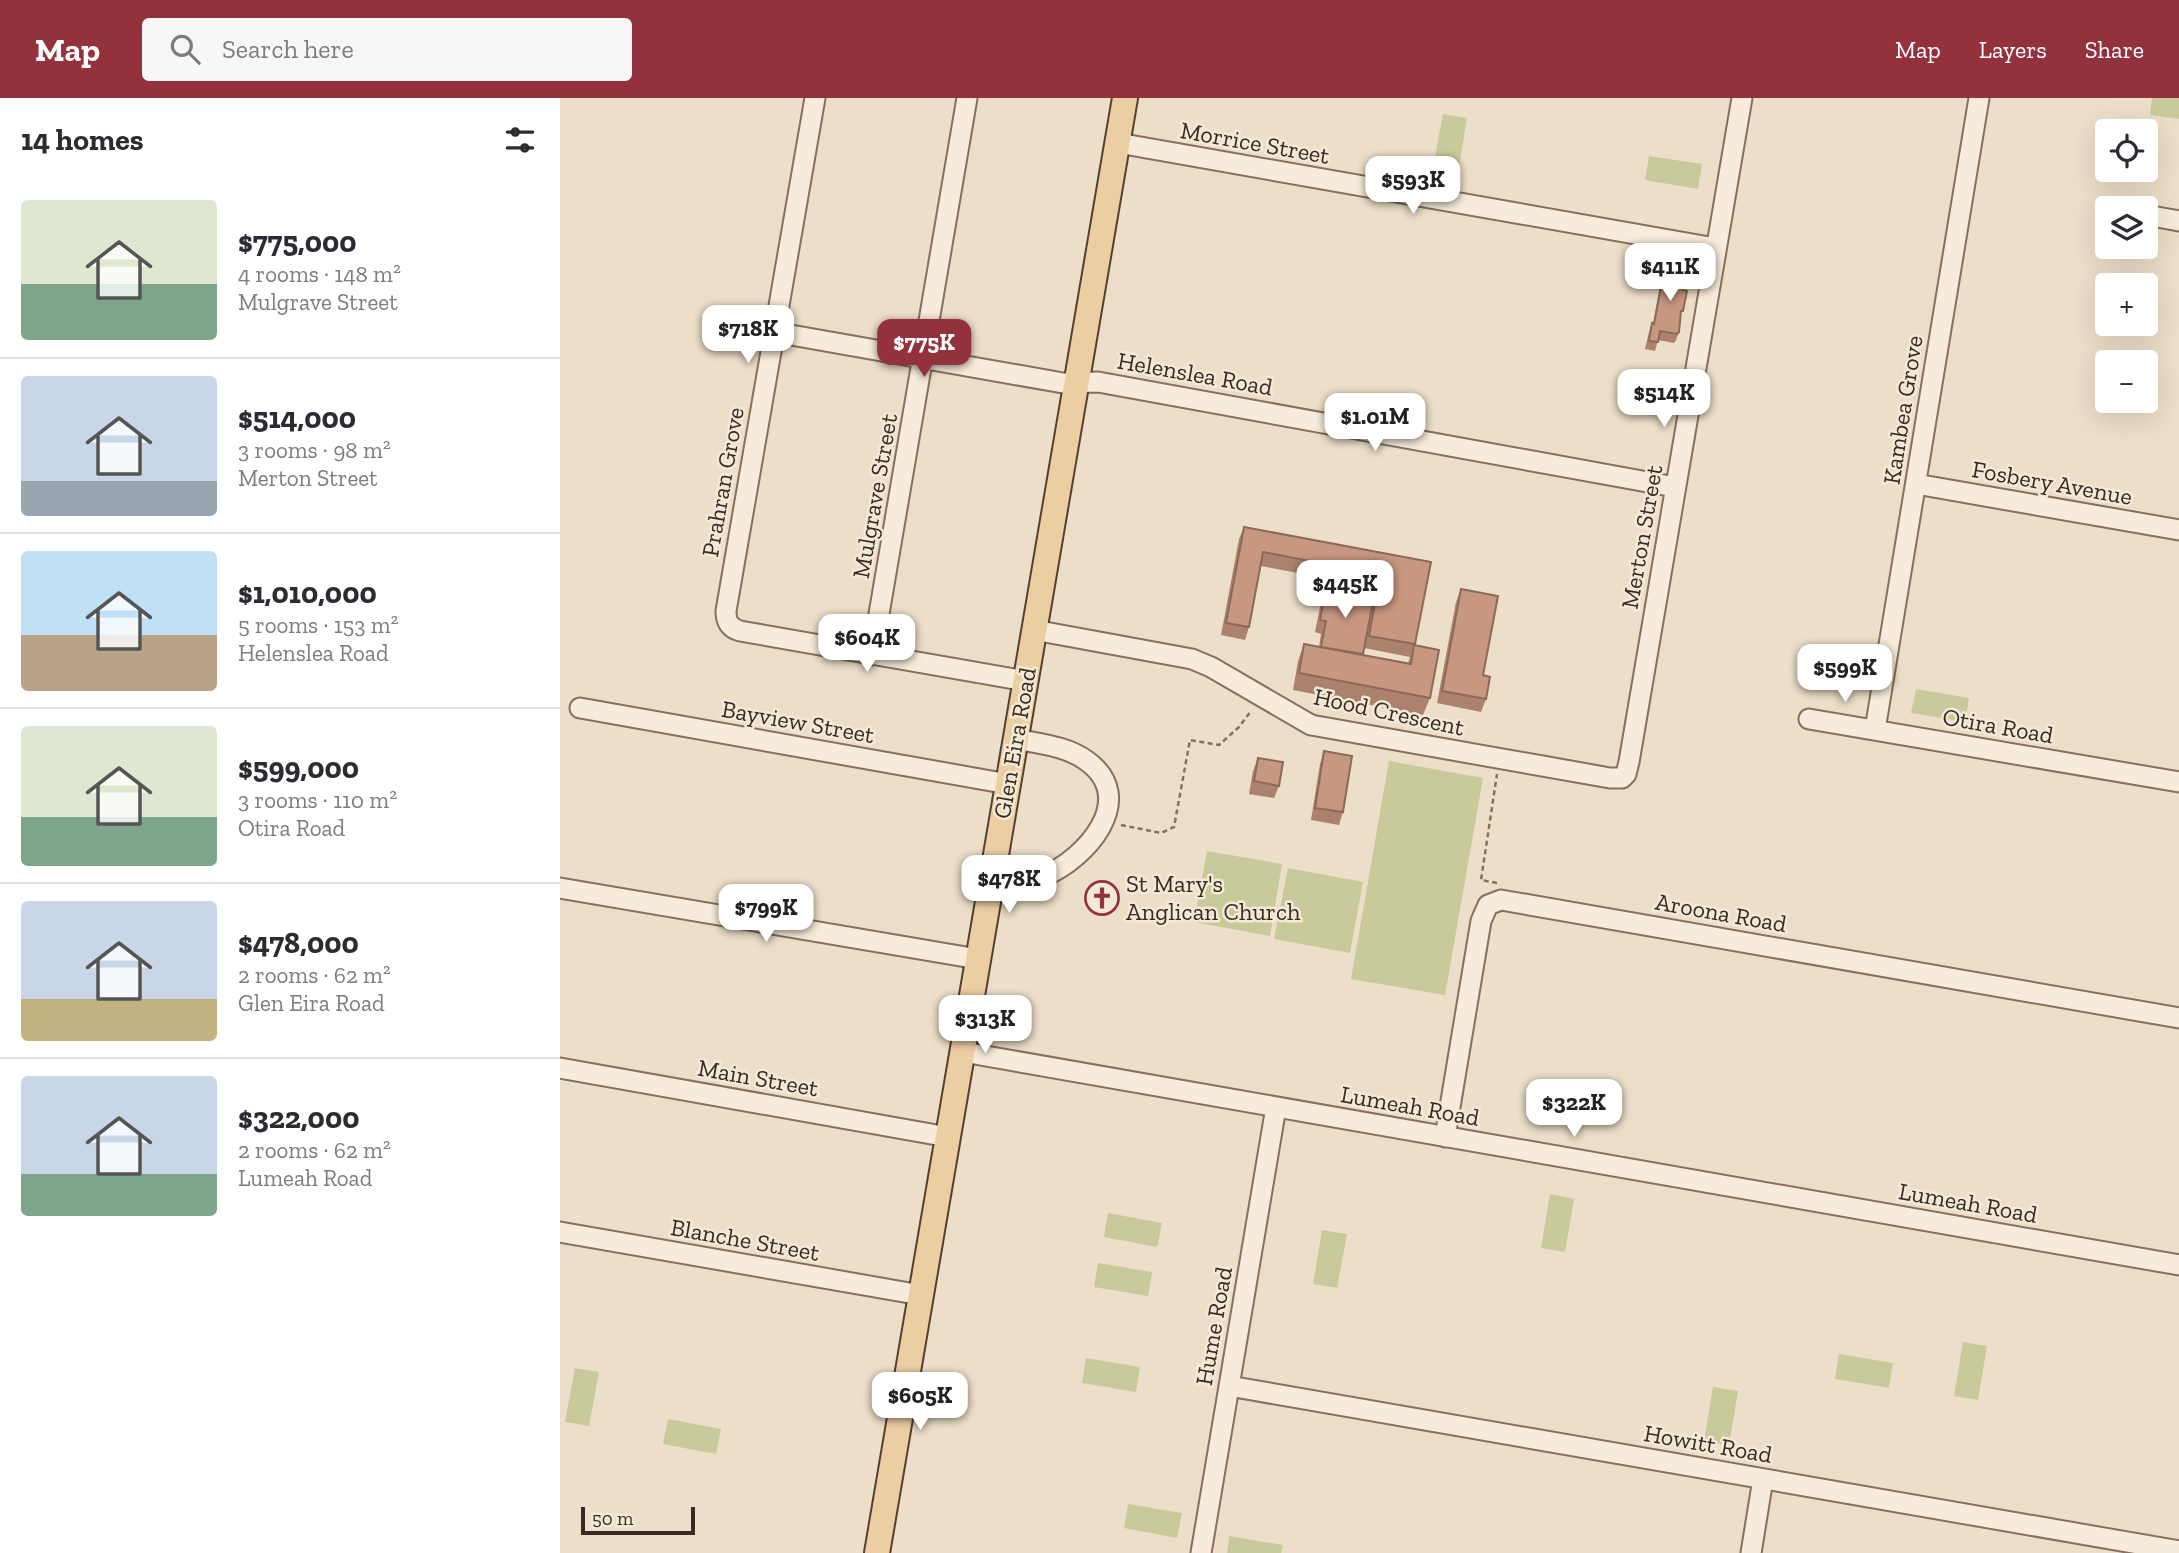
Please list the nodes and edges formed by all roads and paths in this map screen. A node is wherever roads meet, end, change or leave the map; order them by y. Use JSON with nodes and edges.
{"nodes":[{"id":1,"x":815,"y":98,"type":"edge"},
{"id":2,"x":967,"y":98,"type":"edge"},
{"id":3,"x":1125,"y":98,"type":"edge"},
{"id":4,"x":1742,"y":98,"type":"edge"},
{"id":5,"x":1979,"y":98,"type":"edge"},
{"id":6,"x":1118,"y":144,"type":"junction"},
{"id":7,"x":2158,"y":217,"type":"edge"},
{"id":8,"x":2179,"y":221,"type":"edge"},
{"id":9,"x":1716,"y":248,"type":"junction"},
{"id":10,"x":774,"y":332,"type":"junction"},
{"id":11,"x":923,"y":358,"type":"junction"},
{"id":12,"x":1077,"y":382,"type":"junction"},
{"id":13,"x":1916,"y":485,"type":"junction"},
{"id":14,"x":1675,"y":486,"type":"junction"},
{"id":15,"x":2179,"y":530,"type":"edge"},
{"id":16,"x":1034,"y":630,"type":"junction"},
{"id":17,"x":872,"y":655,"type":"junction"},
{"id":18,"x":1026,"y":681,"type":"junction"},
{"id":19,"x":1261,"y":697,"type":"junction"},
{"id":20,"x":580,"y":708,"type":"dead end"},
{"id":21,"x":1809,"y":719,"type":"dead end"},
{"id":22,"x":1875,"y":730,"type":"junction"},
{"id":23,"x":1016,"y":739,"type":"junction"},
{"id":24,"x":1501,"y":760,"type":"junction"},
{"id":25,"x":1624,"y":776,"type":"joint"},
{"id":26,"x":2179,"y":782,"type":"edge"},
{"id":27,"x":1008,"y":784,"type":"junction"},
{"id":28,"x":1105,"y":821,"type":"junction"},
{"id":29,"x":1481,"y":880,"type":"dead end"},
{"id":30,"x":991,"y":882,"type":"junction"},
{"id":31,"x":560,"y":888,"type":"edge"},
{"id":32,"x":978,"y":959,"type":"junction"},
{"id":33,"x":2179,"y":1018,"type":"edge"},
{"id":34,"x":963,"y":1052,"type":"junction"},
{"id":35,"x":560,"y":1068,"type":"edge"},
{"id":36,"x":1276,"y":1107,"type":"junction"},
{"id":37,"x":948,"y":1136,"type":"junction"},
{"id":38,"x":1445,"y":1137,"type":"junction"},
{"id":39,"x":560,"y":1232,"type":"edge"},
{"id":40,"x":2179,"y":1265,"type":"edge"},
{"id":41,"x":921,"y":1296,"type":"junction"},
{"id":42,"x":1229,"y":1386,"type":"junction"},
{"id":43,"x":1763,"y":1479,"type":"junction"},
{"id":44,"x":2179,"y":1551,"type":"edge"},
{"id":45,"x":877,"y":1553,"type":"edge"},
{"id":46,"x":1200,"y":1553,"type":"edge"},
{"id":47,"x":1751,"y":1553,"type":"edge"}],
"edges":[{"from":1,"to":10,"type":"street","name":"Prahran Grove"},
{"from":2,"to":11,"type":"street","name":"Mulgrave Street"},
{"from":3,"to":6,"type":"main road","name":"Glen Eira Road"},
{"from":4,"to":9,"type":"street","name":"Merton Street"},
{"from":5,"to":13,"type":"street","name":"Kambea Grove"},
{"from":6,"to":9,"type":"street","name":"Morrice Street"},
{"from":6,"to":12,"type":"main road","name":"Glen Eira Road"},
{"from":7,"to":8,"type":"street"},
{"from":9,"to":14,"type":"street","name":"Merton Street"},
{"from":10,"to":11,"type":"street","name":"Helenslea Road"},
{"from":10,"to":17,"type":"street","name":"Prahran Grove"},
{"from":11,"to":12,"type":"street","name":"Helenslea Road"},
{"from":11,"to":17,"type":"street","name":"Mulgrave Street"},
{"from":12,"to":14,"type":"street","name":"Helenslea Road"},
{"from":12,"to":16,"type":"main road","name":"Glen Eira Road"},
{"from":13,"to":15,"type":"street","name":"Fosbery Avenue"},
{"from":13,"to":22,"type":"street","name":"Kambea Grove"},
{"from":14,"to":25,"type":"street","name":"Merton Street"},
{"from":16,"to":18,"type":"main road","name":"Glen Eira Road"},
{"from":16,"to":19,"type":"street","name":"Hood Crescent"},
{"from":17,"to":18,"type":"street"},
{"from":18,"to":23,"type":"main road","name":"Glen Eira Road"},
{"from":19,"to":24,"type":"street","name":"Hood Crescent"},
{"from":19,"to":28,"type":"path"},
{"from":20,"to":27,"type":"street","name":"Bayview Street"},
{"from":21,"to":22,"type":"street","name":"Otira Road"},
{"from":22,"to":26,"type":"street","name":"Otira Road"},
{"from":23,"to":27,"type":"main road","name":"Glen Eira Road"},
{"from":23,"to":28,"type":"street"},
{"from":24,"to":25,"type":"street","name":"Hood Crescent"},
{"from":24,"to":29,"type":"path"},
{"from":27,"to":30,"type":"main road","name":"Glen Eira Road"},
{"from":28,"to":30,"type":"street"},
{"from":30,"to":32,"type":"main road","name":"Glen Eira Road"},
{"from":31,"to":32,"type":"street"},
{"from":32,"to":34,"type":"main road","name":"Glen Eira Road"},
{"from":33,"to":38,"type":"street","name":"Aroona Road"},
{"from":34,"to":36,"type":"street","name":"Lumeah Road"},
{"from":34,"to":37,"type":"main road","name":"Glen Eira Road"},
{"from":35,"to":37,"type":"street","name":"Main Street"},
{"from":36,"to":38,"type":"street","name":"Lumeah Road"},
{"from":36,"to":42,"type":"street","name":"Hume Road"},
{"from":37,"to":41,"type":"main road","name":"Glen Eira Road"},
{"from":38,"to":40,"type":"street","name":"Lumeah Road"},
{"from":39,"to":41,"type":"street","name":"Blanche Street"},
{"from":41,"to":45,"type":"main road","name":"Glen Eira Road"},
{"from":42,"to":43,"type":"street","name":"Howitt Road"},
{"from":42,"to":46,"type":"street","name":"Hume Road"},
{"from":43,"to":44,"type":"street","name":"Howitt Road"},
{"from":43,"to":47,"type":"street"}]}
